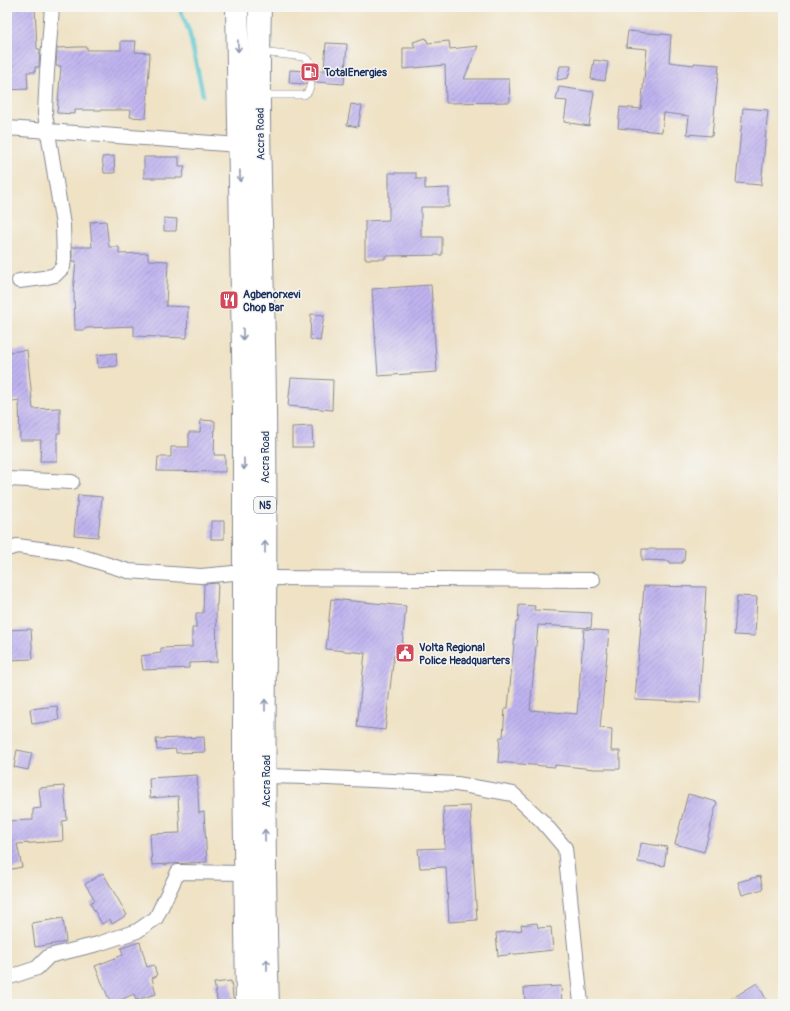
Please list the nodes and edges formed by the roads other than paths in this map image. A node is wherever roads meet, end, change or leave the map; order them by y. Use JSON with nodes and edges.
{"nodes":[{"id":1,"x":52,"y":7,"type":"edge"},
{"id":2,"x":237,"y":7,"type":"edge"},
{"id":3,"x":260,"y":7,"type":"edge"},
{"id":4,"x":259,"y":52,"type":"junction"},
{"id":5,"x":312,"y":71,"type":"dead end"},
{"id":6,"x":311,"y":84,"type":"dead end"},
{"id":7,"x":259,"y":95,"type":"junction"},
{"id":8,"x":7,"y":128,"type":"edge"},
{"id":9,"x":48,"y":130,"type":"junction"},
{"id":10,"x":239,"y":145,"type":"junction"},
{"id":11,"x":19,"y":281,"type":"dead end"},
{"id":12,"x":7,"y":479,"type":"edge"},
{"id":13,"x":72,"y":482,"type":"dead end"},
{"id":14,"x":7,"y":549,"type":"edge"},
{"id":15,"x":244,"y":572,"type":"junction"},
{"id":16,"x":265,"y":578,"type":"junction"},
{"id":17,"x":593,"y":580,"type":"dead end"},
{"id":18,"x":266,"y":776,"type":"junction"},
{"id":19,"x":245,"y":873,"type":"junction"},
{"id":20,"x":7,"y":978,"type":"edge"},
{"id":21,"x":247,"y":1004,"type":"edge"},
{"id":22,"x":268,"y":1004,"type":"edge"},
{"id":23,"x":582,"y":1004,"type":"edge"}],
"edges":[{"from":1,"to":9,"type":"street"},
{"from":2,"to":10,"type":"main road","name":"Accra Road","number":"N5","one_way":true},
{"from":3,"to":4,"type":"main road","name":"Accra Road","number":"N5"},
{"from":4,"to":5,"type":"lane"},
{"from":4,"to":7,"type":"main road","name":"Accra Road","number":"N5"},
{"from":6,"to":7,"type":"lane"},
{"from":16,"to":7,"type":"main road","name":"Accra Road","number":"N5","one_way":true},
{"from":8,"to":9,"type":"street"},
{"from":9,"to":10,"type":"street"},
{"from":9,"to":11,"type":"street"},
{"from":10,"to":15,"type":"main road","name":"Accra Road","number":"N5","one_way":true},
{"from":12,"to":13,"type":"street"},
{"from":14,"to":15,"type":"street"},
{"from":15,"to":19,"type":"main road","name":"Accra Road","number":"N5"},
{"from":16,"to":17,"type":"street"},
{"from":18,"to":16,"type":"main road","name":"Accra Road","number":"N5","one_way":true},
{"from":22,"to":18,"type":"main road","name":"Accra Road","number":"N5","one_way":true},
{"from":18,"to":23,"type":"street"},
{"from":19,"to":20,"type":"street"},
{"from":19,"to":21,"type":"main road","name":"Accra Road","number":"N5"}]}
